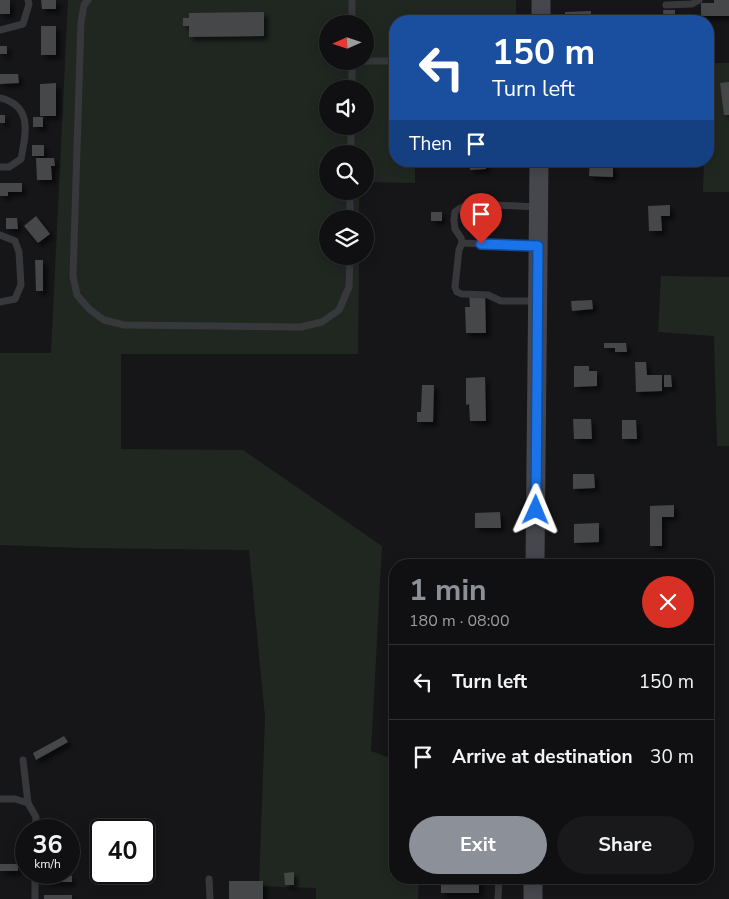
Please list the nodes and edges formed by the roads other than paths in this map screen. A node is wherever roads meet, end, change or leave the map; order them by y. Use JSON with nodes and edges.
{"nodes":[{"id":1,"x":28,"y":0,"type":"edge"},
{"id":2,"x":88,"y":0,"type":"edge"},
{"id":3,"x":352,"y":0,"type":"edge"},
{"id":4,"x":541,"y":0,"type":"edge"},
{"id":5,"x":699,"y":0,"type":"edge"},
{"id":6,"x":666,"y":5,"type":"dead end"},
{"id":7,"x":352,"y":15,"type":"edge"},
{"id":8,"x":541,"y":15,"type":"edge"},
{"id":9,"x":0,"y":30,"type":"edge"},
{"id":10,"x":374,"y":61,"type":"edge"},
{"id":11,"x":389,"y":61,"type":"edge"},
{"id":12,"x":0,"y":98,"type":"edge"},
{"id":13,"x":0,"y":167,"type":"edge"},
{"id":14,"x":540,"y":167,"type":"edge"},
{"id":15,"x":539,"y":207,"type":"junction"},
{"id":16,"x":0,"y":235,"type":"edge"},
{"id":17,"x":462,"y":243,"type":"junction"},
{"id":18,"x":538,"y":246,"type":"junction"},
{"id":19,"x":350,"y":265,"type":"edge"},
{"id":20,"x":538,"y":301,"type":"junction"},
{"id":21,"x":0,"y":302,"type":"edge"},
{"id":22,"x":535,"y":559,"type":"edge"},
{"id":23,"x":23,"y":760,"type":"dead end"},
{"id":24,"x":0,"y":799,"type":"edge"},
{"id":25,"x":28,"y":803,"type":"junction"},
{"id":26,"x":36,"y":819,"type":"edge"},
{"id":27,"x":209,"y":879,"type":"dead end"},
{"id":28,"x":35,"y":884,"type":"edge"},
{"id":29,"x":499,"y":884,"type":"edge"},
{"id":30,"x":533,"y":884,"type":"edge"},
{"id":31,"x":35,"y":899,"type":"edge"},
{"id":32,"x":210,"y":899,"type":"edge"},
{"id":33,"x":498,"y":899,"type":"edge"},
{"id":34,"x":533,"y":899,"type":"edge"}],
"edges":[{"from":1,"to":9,"type":"lane"},
{"from":2,"to":19,"type":"lane"},
{"from":3,"to":7,"type":"lane"},
{"from":4,"to":8,"type":"street"},
{"from":5,"to":6,"type":"lane"},
{"from":10,"to":11,"type":"lane"},
{"from":12,"to":13,"type":"lane"},
{"from":14,"to":15,"type":"street"},
{"from":15,"to":17,"type":"lane"},
{"from":15,"to":18,"type":"street"},
{"from":16,"to":21,"type":"lane"},
{"from":17,"to":18,"type":"lane"},
{"from":17,"to":20,"type":"lane"},
{"from":18,"to":20,"type":"street"},
{"from":20,"to":22,"type":"street"},
{"from":23,"to":25,"type":"lane"},
{"from":24,"to":25,"type":"lane"},
{"from":25,"to":26,"type":"lane"},
{"from":27,"to":32,"type":"lane"},
{"from":28,"to":31,"type":"lane"},
{"from":29,"to":33,"type":"lane"},
{"from":30,"to":34,"type":"street"}]}
